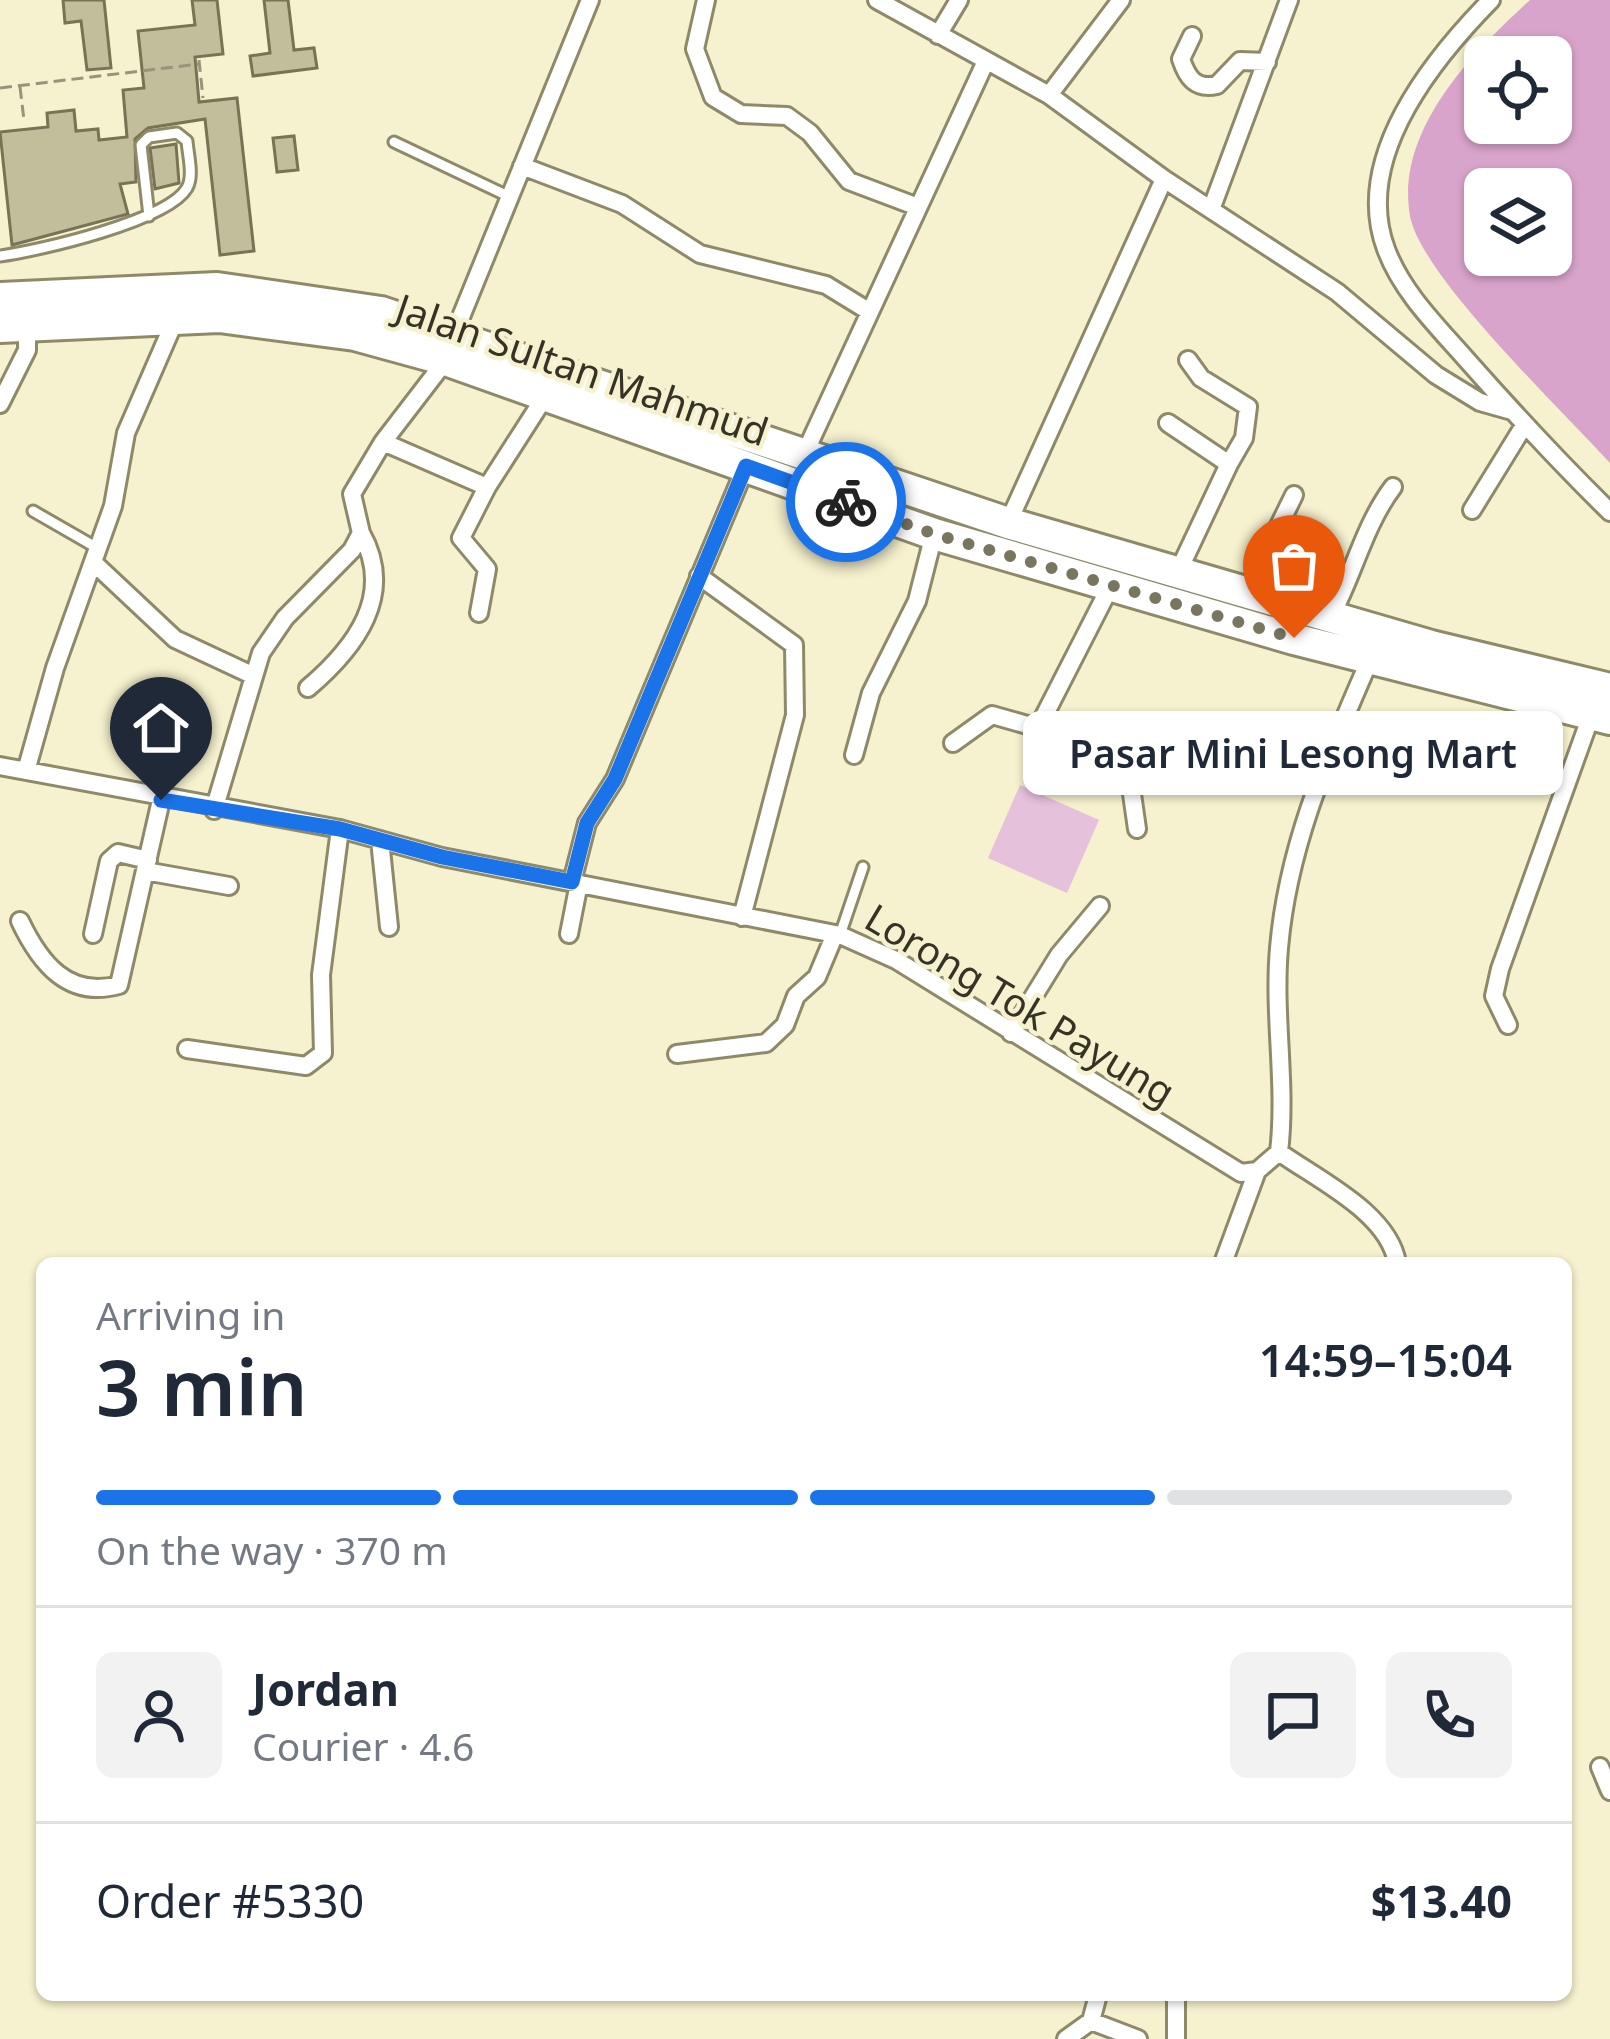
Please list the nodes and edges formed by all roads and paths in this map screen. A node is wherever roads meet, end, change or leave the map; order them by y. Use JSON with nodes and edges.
{"nodes":[{"id":1,"x":590,"y":0,"type":"edge"},
{"id":2,"x":706,"y":0,"type":"edge"},
{"id":3,"x":877,"y":0,"type":"edge"},
{"id":4,"x":959,"y":0,"type":"edge"},
{"id":5,"x":1121,"y":0,"type":"edge"},
{"id":6,"x":1289,"y":0,"type":"edge"},
{"id":7,"x":1491,"y":0,"type":"edge"},
{"id":8,"x":938,"y":34,"type":"junction"},
{"id":9,"x":1192,"y":36,"type":"dead end"},
{"id":10,"x":986,"y":61,"type":"junction"},
{"id":11,"x":1267,"y":62,"type":"junction"},
{"id":12,"x":20,"y":87,"type":"junction"},
{"id":13,"x":0,"y":88,"type":"edge"},
{"id":14,"x":1049,"y":95,"type":"junction"},
{"id":15,"x":203,"y":98,"type":"dead end"},
{"id":16,"x":24,"y":120,"type":"dead end"},
{"id":17,"x":394,"y":142,"type":"dead end"},
{"id":18,"x":523,"y":166,"type":"junction"},
{"id":19,"x":1164,"y":179,"type":"junction"},
{"id":20,"x":510,"y":197,"type":"junction"},
{"id":21,"x":918,"y":207,"type":"junction"},
{"id":22,"x":1212,"y":207,"type":"junction"},
{"id":23,"x":149,"y":216,"type":"junction"},
{"id":24,"x":0,"y":256,"type":"edge"},
{"id":25,"x":0,"y":298,"type":"edge"},
{"id":26,"x":869,"y":312,"type":"junction"},
{"id":27,"x":176,"y":317,"type":"junction"},
{"id":28,"x":14,"y":326,"type":"edge"},
{"id":29,"x":450,"y":347,"type":"junction"},
{"id":30,"x":1188,"y":360,"type":"dead end"},
{"id":31,"x":546,"y":395,"type":"junction"},
{"id":32,"x":0,"y":404,"type":"edge"},
{"id":33,"x":1518,"y":417,"type":"junction"},
{"id":34,"x":1168,"y":423,"type":"dead end"},
{"id":35,"x":383,"y":442,"type":"junction"},
{"id":36,"x":803,"y":457,"type":"junction"},
{"id":37,"x":1229,"y":464,"type":"junction"},
{"id":38,"x":746,"y":466,"type":"junction"},
{"id":39,"x":487,"y":487,"type":"junction"},
{"id":40,"x":1393,"y":487,"type":"dead end"},
{"id":41,"x":1294,"y":496,"type":"dead end"},
{"id":42,"x":1472,"y":510,"type":"dead end"},
{"id":43,"x":33,"y":511,"type":"dead end"},
{"id":44,"x":1610,"y":512,"type":"edge"},
{"id":45,"x":1008,"y":523,"type":"junction"},
{"id":46,"x":361,"y":533,"type":"junction"},
{"id":47,"x":934,"y":534,"type":"junction"},
{"id":48,"x":97,"y":556,"type":"junction"},
{"id":49,"x":1179,"y":570,"type":"junction"},
{"id":50,"x":699,"y":576,"type":"junction"},
{"id":51,"x":1110,"y":587,"type":"junction"},
{"id":52,"x":1248,"y":589,"type":"junction"},
{"id":53,"x":1319,"y":609,"type":"junction"},
{"id":54,"x":479,"y":614,"type":"dead end"},
{"id":55,"x":1294,"y":638,"type":"junction"},
{"id":56,"x":1370,"y":659,"type":"junction"},
{"id":57,"x":252,"y":675,"type":"junction"},
{"id":58,"x":308,"y":688,"type":"dead end"},
{"id":59,"x":1604,"y":707,"type":"edge"},
{"id":60,"x":1038,"y":728,"type":"junction"},
{"id":61,"x":953,"y":743,"type":"dead end"},
{"id":62,"x":854,"y":755,"type":"dead end"},
{"id":63,"x":0,"y":766,"type":"edge"},
{"id":64,"x":26,"y":771,"type":"junction"},
{"id":65,"x":161,"y":800,"type":"junction"},
{"id":66,"x":214,"y":810,"type":"junction"},
{"id":67,"x":340,"y":829,"type":"junction"},
{"id":68,"x":1137,"y":829,"type":"dead end"},
{"id":69,"x":380,"y":840,"type":"junction"},
{"id":70,"x":146,"y":866,"type":"junction"},
{"id":71,"x":863,"y":867,"type":"dead end"},
{"id":72,"x":576,"y":882,"type":"junction"},
{"id":73,"x":230,"y":886,"type":"dead end"},
{"id":74,"x":1100,"y":906,"type":"dead end"},
{"id":75,"x":742,"y":917,"type":"junction"},
{"id":76,"x":20,"y":921,"type":"dead end"},
{"id":77,"x":389,"y":927,"type":"dead end"},
{"id":78,"x":93,"y":934,"type":"dead end"},
{"id":79,"x":569,"y":934,"type":"dead end"},
{"id":80,"x":838,"y":935,"type":"junction"},
{"id":81,"x":1508,"y":1024,"type":"dead end"},
{"id":82,"x":1011,"y":1033,"type":"junction"},
{"id":83,"x":187,"y":1049,"type":"dead end"},
{"id":84,"x":677,"y":1054,"type":"dead end"},
{"id":85,"x":1280,"y":1152,"type":"junction"},
{"id":86,"x":1257,"y":1171,"type":"junction"},
{"id":87,"x":1225,"y":1257,"type":"edge"},
{"id":88,"x":1396,"y":1257,"type":"edge"},
{"id":89,"x":1600,"y":1767,"type":"dead end"},
{"id":90,"x":1610,"y":1791,"type":"edge"},
{"id":91,"x":1096,"y":2001,"type":"edge"},
{"id":92,"x":1176,"y":2001,"type":"edge"},
{"id":93,"x":1091,"y":2021,"type":"junction"},
{"id":94,"x":1066,"y":2039,"type":"edge"},
{"id":95,"x":1138,"y":2039,"type":"edge"},
{"id":96,"x":1176,"y":2039,"type":"edge"}],
"edges":[{"from":1,"to":18,"type":"street"},
{"from":2,"to":21,"type":"street"},
{"from":3,"to":8,"type":"street"},
{"from":4,"to":8,"type":"street"},
{"from":5,"to":14,"type":"street"},
{"from":6,"to":11,"type":"street"},
{"from":7,"to":33,"type":"street"},
{"from":8,"to":10,"type":"street"},
{"from":9,"to":11,"type":"street"},
{"from":10,"to":14,"type":"street"},
{"from":10,"to":21,"type":"street"},
{"from":11,"to":22,"type":"street"},
{"from":12,"to":13,"type":"path"},
{"from":12,"to":15,"type":"path"},
{"from":12,"to":16,"type":"path"},
{"from":14,"to":19,"type":"street"},
{"from":17,"to":20,"type":"lane"},
{"from":18,"to":20,"type":"street"},
{"from":18,"to":26,"type":"street"},
{"from":19,"to":22,"type":"street"},
{"from":19,"to":45,"type":"street"},
{"from":20,"to":29,"type":"street"},
{"from":21,"to":26,"type":"street"},
{"from":22,"to":33,"type":"street"},
{"from":23,"to":23,"type":"lane"},
{"from":23,"to":24,"type":"lane"},
{"from":25,"to":29,"type":"highway","name":"Jalan Sultan Mahmud"},
{"from":26,"to":36,"type":"street"},
{"from":27,"to":28,"type":"highway","name":"Jalan Sultan Mahmud"},
{"from":27,"to":29,"type":"highway","name":"Jalan Sultan Mahmud"},
{"from":27,"to":48,"type":"street"},
{"from":28,"to":32,"type":"street"},
{"from":29,"to":31,"type":"highway","name":"Jalan Sultan Mahmud"},
{"from":29,"to":35,"type":"street"},
{"from":29,"to":36,"type":"highway","name":"Jalan Sultan Mahmud"},
{"from":30,"to":37,"type":"street"},
{"from":31,"to":38,"type":"highway","name":"Jalan Sultan Mahmud"},
{"from":31,"to":39,"type":"street"},
{"from":33,"to":42,"type":"street"},
{"from":33,"to":44,"type":"street"},
{"from":34,"to":37,"type":"street"},
{"from":35,"to":39,"type":"street"},
{"from":35,"to":46,"type":"street"},
{"from":36,"to":45,"type":"highway","name":"Jalan Sultan Mahmud"},
{"from":37,"to":49,"type":"street"},
{"from":38,"to":47,"type":"highway","name":"Jalan Sultan Mahmud"},
{"from":38,"to":50,"type":"street"},
{"from":39,"to":54,"type":"street"},
{"from":40,"to":53,"type":"street"},
{"from":41,"to":52,"type":"street"},
{"from":43,"to":48,"type":"lane"},
{"from":45,"to":49,"type":"highway","name":"Jalan Sultan Mahmud"},
{"from":46,"to":57,"type":"street"},
{"from":46,"to":58,"type":"street"},
{"from":47,"to":51,"type":"highway","name":"Jalan Sultan Mahmud"},
{"from":47,"to":62,"type":"street"},
{"from":48,"to":57,"type":"street"},
{"from":48,"to":64,"type":"street"},
{"from":49,"to":52,"type":"highway","name":"Jalan Sultan Mahmud"},
{"from":50,"to":72,"type":"street"},
{"from":50,"to":75,"type":"street"},
{"from":51,"to":55,"type":"highway","name":"Jalan Sultan Mahmud"},
{"from":51,"to":60,"type":"street"},
{"from":52,"to":53,"type":"highway","name":"Jalan Sultan Mahmud"},
{"from":53,"to":55,"type":"highway"},
{"from":53,"to":59,"type":"highway","name":"Jalan Sultan Mahmud"},
{"from":55,"to":56,"type":"highway","name":"Jalan Sultan Mahmud"},
{"from":56,"to":59,"type":"highway","name":"Jalan Sultan Mahmud"},
{"from":56,"to":85,"type":"street"},
{"from":57,"to":66,"type":"street"},
{"from":59,"to":81,"type":"street"},
{"from":60,"to":61,"type":"street"},
{"from":60,"to":68,"type":"street"},
{"from":63,"to":64,"type":"street","name":"Lorong Tok Payung"},
{"from":64,"to":65,"type":"street","name":"Lorong Tok Payung"},
{"from":65,"to":66,"type":"street","name":"Lorong Tok Payung"},
{"from":65,"to":70,"type":"street"},
{"from":66,"to":67,"type":"street","name":"Lorong Tok Payung"},
{"from":67,"to":69,"type":"street","name":"Lorong Tok Payung"},
{"from":67,"to":83,"type":"street"},
{"from":69,"to":72,"type":"street","name":"Lorong Tok Payung"},
{"from":69,"to":77,"type":"street"},
{"from":70,"to":73,"type":"street"},
{"from":70,"to":76,"type":"street"},
{"from":70,"to":78,"type":"street"},
{"from":71,"to":80,"type":"lane"},
{"from":72,"to":75,"type":"street","name":"Lorong Tok Payung"},
{"from":72,"to":79,"type":"street"},
{"from":74,"to":82,"type":"street"},
{"from":75,"to":80,"type":"street","name":"Lorong Tok Payung"},
{"from":80,"to":82,"type":"street","name":"Lorong Tok Payung"},
{"from":80,"to":84,"type":"street"},
{"from":82,"to":86,"type":"street","name":"Lorong Tok Payung"},
{"from":85,"to":86,"type":"street"},
{"from":85,"to":88,"type":"street"},
{"from":86,"to":87,"type":"street"},
{"from":89,"to":90,"type":"street"},
{"from":91,"to":93,"type":"street"},
{"from":92,"to":96,"type":"street"},
{"from":93,"to":94,"type":"street"},
{"from":93,"to":95,"type":"street"}]}
